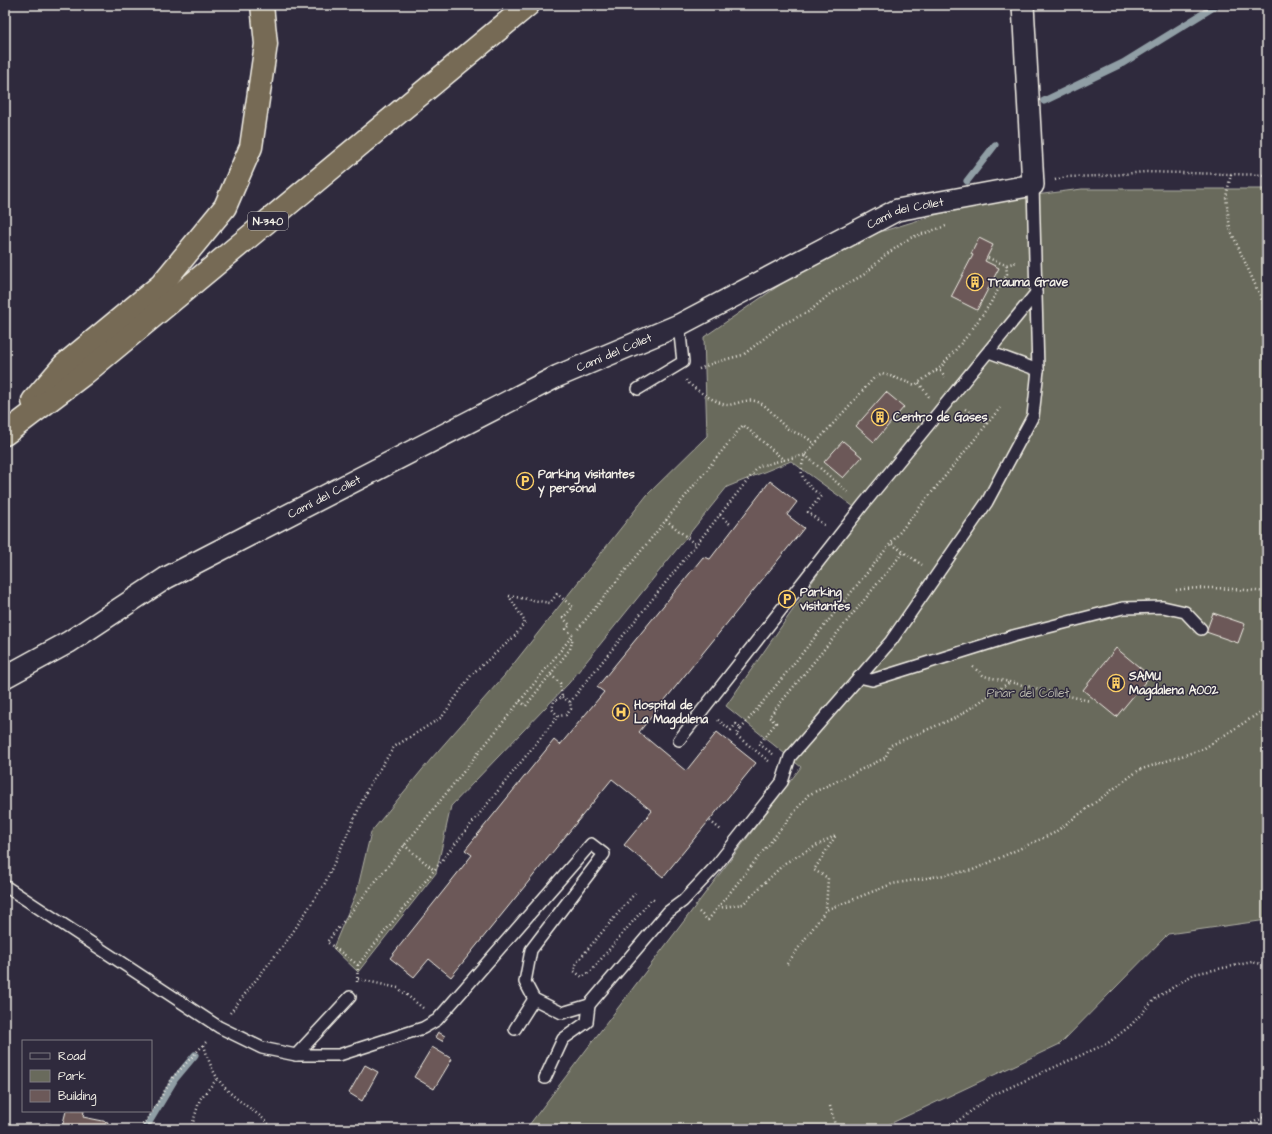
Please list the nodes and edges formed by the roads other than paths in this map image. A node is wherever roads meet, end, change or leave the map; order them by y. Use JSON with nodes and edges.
{"nodes":[{"id":1,"x":262,"y":5,"type":"edge"},
{"id":2,"x":528,"y":5,"type":"edge"},
{"id":3,"x":1023,"y":5,"type":"edge"},
{"id":4,"x":1033,"y":185,"type":"junction"},
{"id":5,"x":1036,"y":293,"type":"junction"},
{"id":6,"x":679,"y":325,"type":"junction"},
{"id":7,"x":989,"y":352,"type":"junction"},
{"id":8,"x":1038,"y":370,"type":"junction"},
{"id":9,"x":638,"y":389,"type":"dead end"},
{"id":10,"x":5,"y":434,"type":"edge"},
{"id":11,"x":1201,"y":629,"type":"dead end"},
{"id":12,"x":5,"y":677,"type":"edge"},
{"id":13,"x":859,"y":677,"type":"junction"},
{"id":14,"x":679,"y":740,"type":"dead end"},
{"id":15,"x":5,"y":886,"type":"edge"},
{"id":16,"x":350,"y":997,"type":"road end"},
{"id":17,"x":534,"y":999,"type":"junction"},
{"id":18,"x":589,"y":1005,"type":"junction"},
{"id":19,"x":515,"y":1029,"type":"dead end"},
{"id":20,"x":296,"y":1055,"type":"junction"},
{"id":21,"x":545,"y":1078,"type":"dead end"}],
"edges":[{"from":1,"to":10,"type":"highway"},
{"from":2,"to":10,"type":"highway","number":"N-340"},
{"from":3,"to":4,"type":"street"},
{"from":4,"to":5,"type":"lane"},
{"from":4,"to":6,"type":"street","name":"Camí del Collet"},
{"from":5,"to":7,"type":"lane"},
{"from":5,"to":8,"type":"lane"},
{"from":6,"to":9,"type":"lane"},
{"from":6,"to":12,"type":"street","name":"Camí del Collet"},
{"from":7,"to":8,"type":"lane"},
{"from":7,"to":14,"type":"lane"},
{"from":8,"to":13,"type":"lane"},
{"from":11,"to":13,"type":"lane"},
{"from":13,"to":18,"type":"lane"},
{"from":15,"to":20,"type":"lane"},
{"from":16,"to":20,"type":"lane"},
{"from":17,"to":18,"type":"lane"},
{"from":17,"to":19,"type":"lane"},
{"from":17,"to":20,"type":"lane"},
{"from":18,"to":21,"type":"lane"}]}
